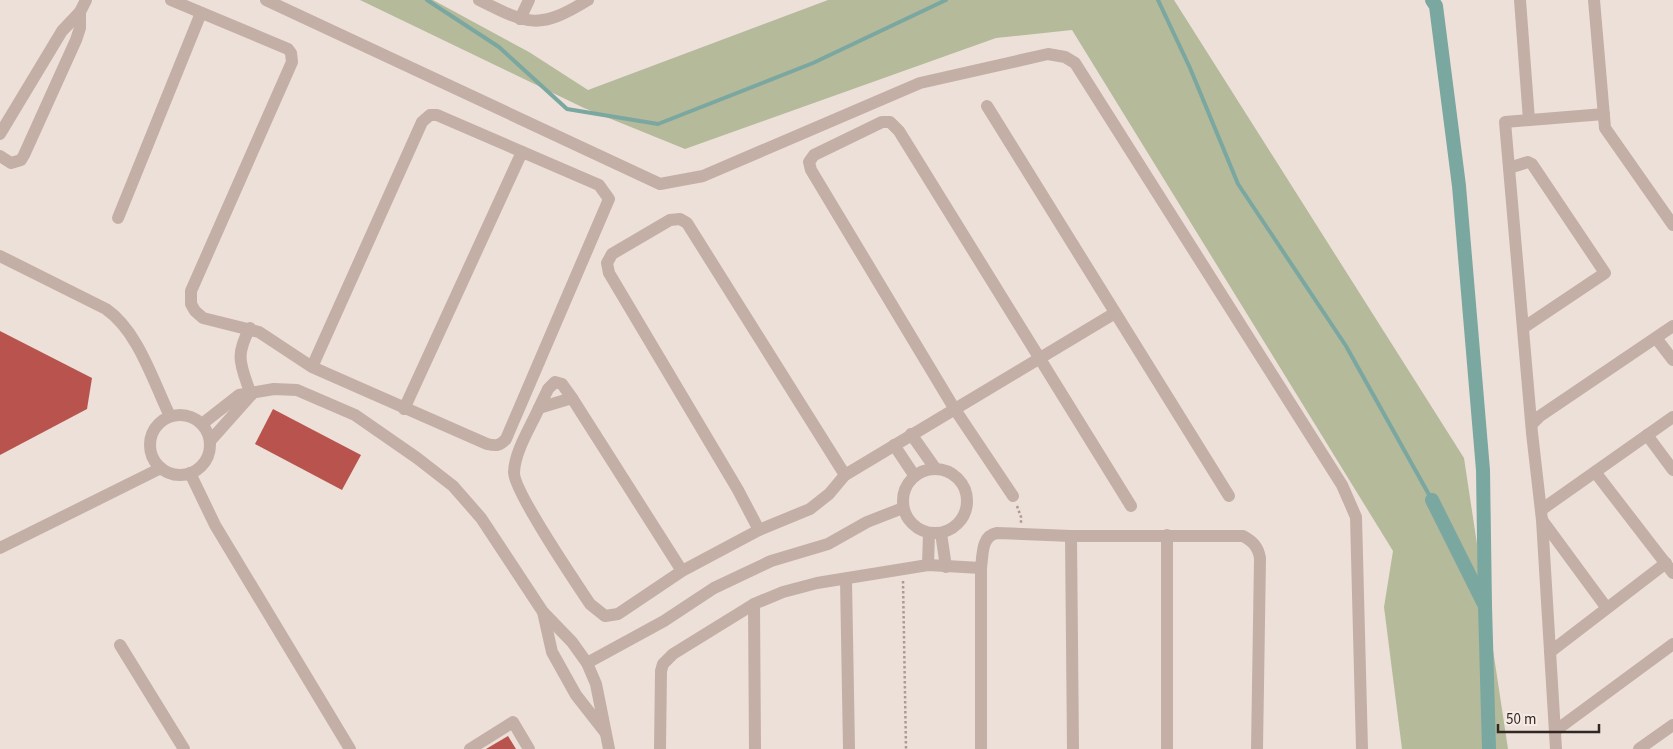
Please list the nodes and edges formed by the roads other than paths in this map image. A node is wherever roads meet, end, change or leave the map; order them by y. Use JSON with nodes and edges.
{"nodes":[{"id":1,"x":171,"y":0,"type":"edge"},
{"id":2,"x":266,"y":0,"type":"edge"},
{"id":3,"x":479,"y":0,"type":"edge"},
{"id":4,"x":588,"y":0,"type":"edge"},
{"id":5,"x":1520,"y":0,"type":"edge"},
{"id":6,"x":1594,"y":0,"type":"edge"},
{"id":7,"x":527,"y":1,"type":"edge"},
{"id":8,"x":83,"y":6,"type":"edge"},
{"id":9,"x":200,"y":14,"type":"junction"},
{"id":10,"x":520,"y":19,"type":"junction"},
{"id":11,"x":986,"y":106,"type":"dead end"},
{"id":12,"x":1604,"y":114,"type":"junction"},
{"id":13,"x":1528,"y":120,"type":"junction"},
{"id":14,"x":0,"y":134,"type":"edge"},
{"id":15,"x":522,"y":152,"type":"junction"},
{"id":16,"x":0,"y":156,"type":"edge"},
{"id":17,"x":1509,"y":168,"type":"junction"},
{"id":18,"x":118,"y":218,"type":"dead end"},
{"id":19,"x":1673,"y":225,"type":"edge"},
{"id":20,"x":0,"y":256,"type":"edge"},
{"id":21,"x":1115,"y":312,"type":"junction"},
{"id":22,"x":1673,"y":326,"type":"edge"},
{"id":23,"x":250,"y":328,"type":"junction"},
{"id":24,"x":1523,"y":328,"type":"junction"},
{"id":25,"x":1656,"y":338,"type":"junction"},
{"id":26,"x":1038,"y":357,"type":"junction"},
{"id":27,"x":1673,"y":360,"type":"edge"},
{"id":28,"x":312,"y":367,"type":"junction"},
{"id":29,"x":251,"y":395,"type":"junction"},
{"id":30,"x":572,"y":398,"type":"junction"},
{"id":31,"x":539,"y":408,"type":"junction"},
{"id":32,"x":954,"y":408,"type":"junction"},
{"id":33,"x":404,"y":409,"type":"junction"},
{"id":34,"x":170,"y":416,"type":"junction"},
{"id":35,"x":1673,"y":417,"type":"edge"},
{"id":36,"x":202,"y":424,"type":"junction"},
{"id":37,"x":1532,"y":424,"type":"junction"},
{"id":38,"x":911,"y":434,"type":"junction"},
{"id":39,"x":1647,"y":435,"type":"junction"},
{"id":40,"x":210,"y":441,"type":"junction"},
{"id":41,"x":894,"y":445,"type":"junction"},
{"id":42,"x":161,"y":468,"type":"junction"},
{"id":43,"x":935,"y":468,"type":"junction"},
{"id":44,"x":1673,"y":470,"type":"edge"},
{"id":45,"x":1595,"y":472,"type":"junction"},
{"id":46,"x":190,"y":473,"type":"junction"},
{"id":47,"x":845,"y":475,"type":"junction"},
{"id":48,"x":914,"y":475,"type":"junction"},
{"id":49,"x":1013,"y":496,"type":"road end"},
{"id":50,"x":1229,"y":496,"type":"dead end"},
{"id":51,"x":1131,"y":506,"type":"dead end"},
{"id":52,"x":903,"y":508,"type":"junction"},
{"id":53,"x":1542,"y":515,"type":"junction"},
{"id":54,"x":759,"y":530,"type":"junction"},
{"id":55,"x":935,"y":533,"type":"junction"},
{"id":56,"x":1167,"y":535,"type":"junction"},
{"id":57,"x":1071,"y":536,"type":"junction"},
{"id":58,"x":0,"y":548,"type":"edge"},
{"id":59,"x":928,"y":565,"type":"junction"},
{"id":60,"x":946,"y":567,"type":"junction"},
{"id":61,"x":981,"y":568,"type":"junction"},
{"id":62,"x":1669,"y":568,"type":"edge"},
{"id":63,"x":682,"y":571,"type":"junction"},
{"id":64,"x":846,"y":579,"type":"junction"},
{"id":65,"x":754,"y":604,"type":"junction"},
{"id":66,"x":1606,"y":607,"type":"junction"},
{"id":67,"x":543,"y":612,"type":"junction"},
{"id":68,"x":1673,"y":644,"type":"edge"},
{"id":69,"x":120,"y":645,"type":"dead end"},
{"id":70,"x":1550,"y":652,"type":"junction"},
{"id":71,"x":586,"y":663,"type":"junction"},
{"id":72,"x":1673,"y":725,"type":"edge"},
{"id":73,"x":1555,"y":731,"type":"junction"},
{"id":74,"x":607,"y":735,"type":"junction"},
{"id":75,"x":184,"y":749,"type":"edge"},
{"id":76,"x":350,"y":749,"type":"edge"},
{"id":77,"x":470,"y":749,"type":"edge"},
{"id":78,"x":529,"y":749,"type":"edge"},
{"id":79,"x":609,"y":749,"type":"edge"},
{"id":80,"x":660,"y":749,"type":"edge"},
{"id":81,"x":755,"y":749,"type":"edge"},
{"id":82,"x":849,"y":749,"type":"edge"},
{"id":83,"x":981,"y":749,"type":"edge"},
{"id":84,"x":1073,"y":749,"type":"edge"},
{"id":85,"x":1167,"y":749,"type":"edge"},
{"id":86,"x":1257,"y":749,"type":"edge"},
{"id":87,"x":1362,"y":749,"type":"edge"},
{"id":88,"x":1556,"y":749,"type":"edge"},
{"id":89,"x":1639,"y":749,"type":"edge"}],
"edges":[{"from":1,"to":9,"type":"street"},
{"from":2,"to":87,"type":"street"},
{"from":3,"to":10,"type":"street"},
{"from":4,"to":10,"type":"street"},
{"from":5,"to":13,"type":"street"},
{"from":6,"to":12,"type":"street"},
{"from":7,"to":10,"type":"street"},
{"from":8,"to":14,"type":"street"},
{"from":8,"to":16,"type":"street"},
{"from":9,"to":18,"type":"street"},
{"from":9,"to":23,"type":"street"},
{"from":11,"to":21,"type":"street"},
{"from":12,"to":13,"type":"street"},
{"from":12,"to":19,"type":"street"},
{"from":13,"to":17,"type":"street"},
{"from":15,"to":28,"type":"street"},
{"from":15,"to":33,"type":"street"},
{"from":15,"to":33,"type":"street"},
{"from":17,"to":24,"type":"street"},
{"from":17,"to":24,"type":"street"},
{"from":20,"to":34,"type":"street"},
{"from":21,"to":26,"type":"street"},
{"from":21,"to":50,"type":"street"},
{"from":22,"to":25,"type":"street"},
{"from":23,"to":28,"type":"street"},
{"from":23,"to":29,"type":"street"},
{"from":24,"to":37,"type":"street"},
{"from":25,"to":27,"type":"street"},
{"from":25,"to":37,"type":"street"},
{"from":26,"to":32,"type":"street"},
{"from":26,"to":32,"type":"street"},
{"from":26,"to":51,"type":"street"},
{"from":28,"to":33,"type":"street"},
{"from":29,"to":36,"type":"street"},
{"from":29,"to":40,"type":"street"},
{"from":29,"to":67,"type":"street"},
{"from":30,"to":31,"type":"street"},
{"from":30,"to":31,"type":"street"},
{"from":30,"to":63,"type":"street"},
{"from":31,"to":63,"type":"street"},
{"from":32,"to":38,"type":"street"},
{"from":32,"to":49,"type":"street"},
{"from":34,"to":36,"type":"street"},
{"from":34,"to":42,"type":"street"},
{"from":35,"to":39,"type":"street"},
{"from":36,"to":40,"type":"street"},
{"from":37,"to":53,"type":"street"},
{"from":38,"to":41,"type":"street"},
{"from":38,"to":43,"type":"street"},
{"from":39,"to":44,"type":"street"},
{"from":39,"to":45,"type":"street"},
{"from":40,"to":46,"type":"street"},
{"from":41,"to":47,"type":"street"},
{"from":41,"to":48,"type":"street"},
{"from":42,"to":46,"type":"street"},
{"from":42,"to":58,"type":"street"},
{"from":43,"to":48,"type":"street"},
{"from":43,"to":55,"type":"street"},
{"from":45,"to":53,"type":"street"},
{"from":45,"to":62,"type":"street"},
{"from":46,"to":76,"type":"street"},
{"from":47,"to":54,"type":"street"},
{"from":47,"to":54,"type":"street"},
{"from":48,"to":52,"type":"street"},
{"from":52,"to":55,"type":"street"},
{"from":52,"to":71,"type":"street"},
{"from":53,"to":66,"type":"street"},
{"from":53,"to":70,"type":"street"},
{"from":54,"to":63,"type":"street"},
{"from":55,"to":59,"type":"street"},
{"from":55,"to":60,"type":"street"},
{"from":56,"to":57,"type":"street"},
{"from":56,"to":85,"type":"street"},
{"from":56,"to":86,"type":"street"},
{"from":57,"to":61,"type":"street"},
{"from":57,"to":84,"type":"street"},
{"from":59,"to":60,"type":"street"},
{"from":59,"to":64,"type":"street"},
{"from":60,"to":61,"type":"street"},
{"from":61,"to":83,"type":"street"},
{"from":62,"to":66,"type":"street"},
{"from":64,"to":65,"type":"street"},
{"from":64,"to":82,"type":"street"},
{"from":65,"to":80,"type":"street"},
{"from":65,"to":81,"type":"street"},
{"from":66,"to":70,"type":"street"},
{"from":67,"to":71,"type":"street"},
{"from":67,"to":74,"type":"street"},
{"from":68,"to":73,"type":"street"},
{"from":69,"to":75,"type":"street"},
{"from":70,"to":73,"type":"street"},
{"from":71,"to":74,"type":"street"},
{"from":72,"to":89,"type":"street"},
{"from":73,"to":88,"type":"street"},
{"from":74,"to":79,"type":"street"},
{"from":77,"to":78,"type":"street"}]}
